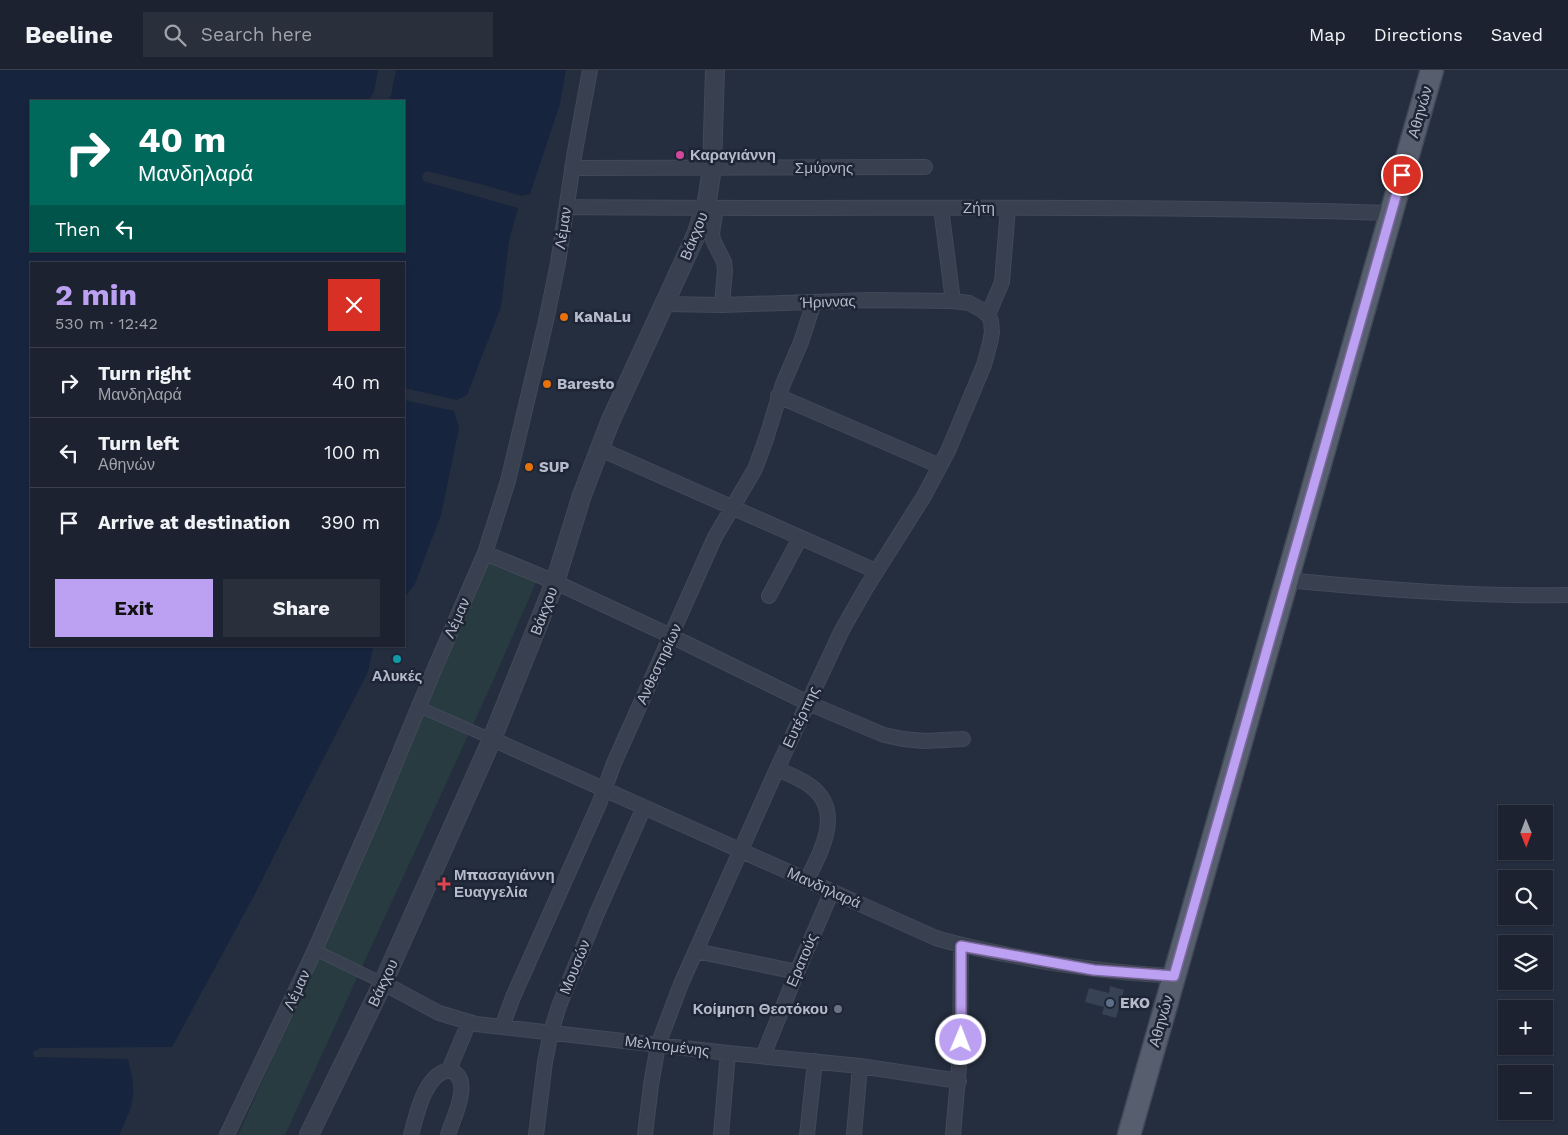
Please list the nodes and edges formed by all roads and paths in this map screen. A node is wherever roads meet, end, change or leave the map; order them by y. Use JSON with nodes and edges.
{"nodes":[{"id":1,"x":590,"y":70,"type":"edge"},
{"id":2,"x":715,"y":70,"type":"edge"},
{"id":3,"x":1432,"y":70,"type":"edge"},
{"id":4,"x":1437,"y":70,"type":"edge"},
{"id":5,"x":1424,"y":99,"type":"junction"},
{"id":6,"x":925,"y":167,"type":"dead end"},
{"id":7,"x":572,"y":168,"type":"junction"},
{"id":8,"x":712,"y":168,"type":"junction"},
{"id":9,"x":567,"y":207,"type":"junction"},
{"id":10,"x":941,"y":208,"type":"junction"},
{"id":11,"x":1008,"y":208,"type":"junction"},
{"id":12,"x":711,"y":209,"type":"junction"},
{"id":13,"x":1391,"y":213,"type":"junction"},
{"id":14,"x":953,"y":301,"type":"junction"},
{"id":15,"x":814,"y":302,"type":"junction"},
{"id":16,"x":664,"y":304,"type":"junction"},
{"id":17,"x":722,"y":305,"type":"junction"},
{"id":18,"x":988,"y":315,"type":"junction"},
{"id":19,"x":778,"y":396,"type":"junction"},
{"id":20,"x":600,"y":448,"type":"junction"},
{"id":21,"x":940,"y":466,"type":"junction"},
{"id":22,"x":732,"y":507,"type":"junction"},
{"id":23,"x":800,"y":538,"type":"junction"},
{"id":24,"x":485,"y":553,"type":"junction"},
{"id":25,"x":876,"y":571,"type":"junction"},
{"id":26,"x":1286,"y":580,"type":"junction"},
{"id":27,"x":555,"y":582,"type":"junction"},
{"id":28,"x":1568,"y":595,"type":"edge"},
{"id":29,"x":769,"y":596,"type":"dead end"},
{"id":30,"x":671,"y":636,"type":"junction"},
{"id":31,"x":808,"y":702,"type":"junction"},
{"id":32,"x":419,"y":708,"type":"junction"},
{"id":33,"x":492,"y":738,"type":"junction"},
{"id":34,"x":963,"y":738,"type":"dead end"},
{"id":35,"x":777,"y":769,"type":"junction"},
{"id":36,"x":605,"y":790,"type":"junction"},
{"id":37,"x":644,"y":807,"type":"junction"},
{"id":38,"x":741,"y":851,"type":"junction"},
{"id":39,"x":807,"y":880,"type":"junction"},
{"id":40,"x":832,"y":891,"type":"junction"},
{"id":41,"x":961,"y":946,"type":"junction"},
{"id":42,"x":315,"y":950,"type":"junction"},
{"id":43,"x":696,"y":951,"type":"junction"},
{"id":44,"x":797,"y":972,"type":"junction"},
{"id":45,"x":1174,"y":976,"type":"junction"},
{"id":46,"x":384,"y":983,"type":"junction"},
{"id":47,"x":470,"y":1022,"type":"junction"},
{"id":48,"x":502,"y":1027,"type":"junction"},
{"id":49,"x":551,"y":1032,"type":"junction"},
{"id":50,"x":658,"y":1045,"type":"junction"},
{"id":51,"x":728,"y":1053,"type":"junction"},
{"id":52,"x":763,"y":1056,"type":"junction"},
{"id":53,"x":814,"y":1061,"type":"junction"},
{"id":54,"x":860,"y":1066,"type":"junction"},
{"id":55,"x":449,"y":1070,"type":"junction"},
{"id":56,"x":959,"y":1081,"type":"junction"},
{"id":57,"x":227,"y":1135,"type":"edge"},
{"id":58,"x":309,"y":1135,"type":"edge"},
{"id":59,"x":411,"y":1135,"type":"edge"},
{"id":60,"x":448,"y":1135,"type":"edge"},
{"id":61,"x":536,"y":1135,"type":"edge"},
{"id":62,"x":645,"y":1135,"type":"edge"},
{"id":63,"x":721,"y":1135,"type":"edge"},
{"id":64,"x":807,"y":1135,"type":"edge"},
{"id":65,"x":854,"y":1135,"type":"edge"},
{"id":66,"x":953,"y":1135,"type":"edge"},
{"id":67,"x":1129,"y":1135,"type":"edge"}],
"edges":[{"from":1,"to":7,"type":"street","name":"Λέμαν"},
{"from":2,"to":8,"type":"street","name":"Βάκχου"},
{"from":3,"to":5,"type":"main road","name":"Αθηνών"},
{"from":4,"to":5,"type":"street"},
{"from":5,"to":13,"type":"main road","name":"Αθηνών"},
{"from":6,"to":8,"type":"street","name":"Σμύρνης"},
{"from":7,"to":8,"type":"street","name":"Σμύρνης"},
{"from":7,"to":9,"type":"street","name":"Λέμαν"},
{"from":8,"to":12,"type":"street","name":"Βάκχου"},
{"from":9,"to":12,"type":"street","name":"Ζήτη"},
{"from":9,"to":24,"type":"street","name":"Λέμαν"},
{"from":10,"to":11,"type":"street","name":"Ζήτη"},
{"from":10,"to":12,"type":"street","name":"Ζήτη"},
{"from":10,"to":14,"type":"street"},
{"from":11,"to":13,"type":"street","name":"Ζήτη"},
{"from":11,"to":18,"type":"street"},
{"from":12,"to":16,"type":"street","name":"Βάκχου"},
{"from":12,"to":17,"type":"street"},
{"from":13,"to":26,"type":"main road","name":"Αθηνών"},
{"from":14,"to":15,"type":"street","name":"Ήριννας"},
{"from":14,"to":18,"type":"street","name":"Ήριννας"},
{"from":15,"to":17,"type":"street","name":"Ήριννας"},
{"from":15,"to":19,"type":"street","name":"Ανθεστηρίων"},
{"from":16,"to":17,"type":"street","name":"Ήριννας"},
{"from":16,"to":20,"type":"street","name":"Βάκχου"},
{"from":18,"to":21,"type":"street","name":"Ευτέρπης"},
{"from":19,"to":21,"type":"street"},
{"from":19,"to":22,"type":"street","name":"Ανθεστηρίων"},
{"from":20,"to":22,"type":"street"},
{"from":20,"to":27,"type":"street","name":"Βάκχου"},
{"from":21,"to":25,"type":"street","name":"Ευτέρπης"},
{"from":22,"to":23,"type":"street"},
{"from":22,"to":30,"type":"street","name":"Ανθεστηρίων"},
{"from":23,"to":25,"type":"street"},
{"from":23,"to":29,"type":"street"},
{"from":24,"to":27,"type":"street"},
{"from":24,"to":32,"type":"street","name":"Λέμαν"},
{"from":25,"to":31,"type":"street","name":"Ευτέρπης"},
{"from":26,"to":28,"type":"street"},
{"from":26,"to":45,"type":"main road","name":"Αθηνών"},
{"from":27,"to":30,"type":"street"},
{"from":27,"to":33,"type":"street","name":"Βάκχου"},
{"from":30,"to":31,"type":"street"},
{"from":30,"to":36,"type":"street","name":"Ανθεστηρίων"},
{"from":31,"to":34,"type":"street"},
{"from":31,"to":35,"type":"street","name":"Ευτέρπης"},
{"from":32,"to":33,"type":"street"},
{"from":32,"to":42,"type":"street","name":"Λέμαν"},
{"from":33,"to":36,"type":"street","name":"Μανδηλαρά"},
{"from":33,"to":46,"type":"street","name":"Βάκχου"},
{"from":35,"to":38,"type":"street","name":"Ευτέρπης"},
{"from":35,"to":39,"type":"street"},
{"from":36,"to":37,"type":"street","name":"Μανδηλαρά"},
{"from":36,"to":48,"type":"street","name":"Ανθεστηρίων"},
{"from":37,"to":38,"type":"street","name":"Μανδηλαρά"},
{"from":37,"to":49,"type":"street","name":"Μουσών"},
{"from":38,"to":39,"type":"street","name":"Μανδηλαρά"},
{"from":38,"to":43,"type":"street","name":"Ευτέρπης"},
{"from":39,"to":40,"type":"street","name":"Μανδηλαρά"},
{"from":40,"to":41,"type":"street","name":"Μανδηλαρά"},
{"from":40,"to":44,"type":"street","name":"Ερατούς"},
{"from":41,"to":45,"type":"street","name":"Μανδηλαρά"},
{"from":41,"to":56,"type":"street"},
{"from":42,"to":46,"type":"street"},
{"from":42,"to":57,"type":"street","name":"Λέμαν"},
{"from":43,"to":44,"type":"street"},
{"from":43,"to":50,"type":"street","name":"Ευτέρπης"},
{"from":44,"to":52,"type":"street","name":"Ερατούς"},
{"from":45,"to":67,"type":"main road","name":"Αθηνών"},
{"from":46,"to":47,"type":"street","name":"Μελπομένης"},
{"from":46,"to":58,"type":"street","name":"Βάκχου"},
{"from":47,"to":48,"type":"street","name":"Μελπομένης"},
{"from":47,"to":55,"type":"street"},
{"from":48,"to":49,"type":"street","name":"Μελπομένης"},
{"from":49,"to":50,"type":"street","name":"Μελπομένης"},
{"from":49,"to":61,"type":"street","name":"Μουσών"},
{"from":50,"to":51,"type":"street","name":"Μελπομένης"},
{"from":50,"to":62,"type":"street","name":"Ευτέρπης"},
{"from":51,"to":52,"type":"street","name":"Μελπομένης"},
{"from":51,"to":63,"type":"street"},
{"from":52,"to":53,"type":"street","name":"Μελπομένης"},
{"from":53,"to":54,"type":"street","name":"Μελπομένης"},
{"from":53,"to":64,"type":"street"},
{"from":54,"to":56,"type":"street","name":"Μελπομένης"},
{"from":54,"to":65,"type":"street"},
{"from":55,"to":59,"type":"street"},
{"from":55,"to":60,"type":"street"},
{"from":56,"to":66,"type":"street"}]}
